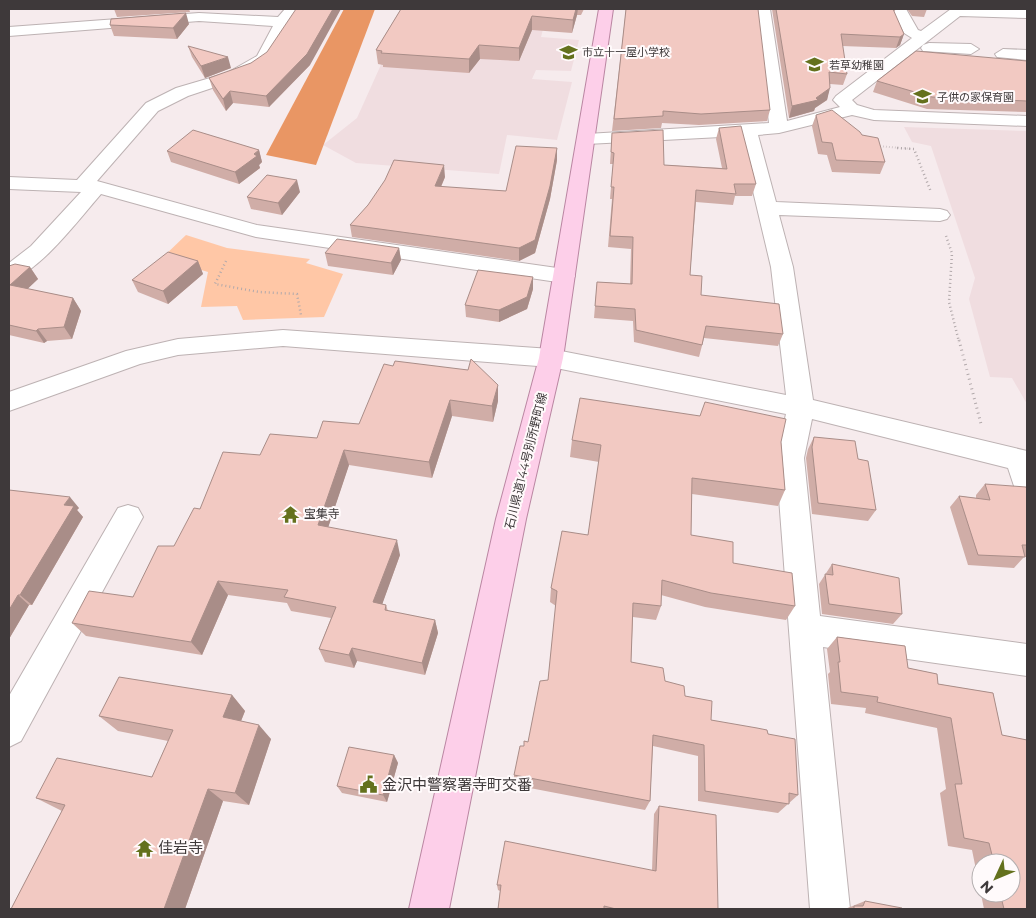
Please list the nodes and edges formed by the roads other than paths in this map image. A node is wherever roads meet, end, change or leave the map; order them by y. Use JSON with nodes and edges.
{"nodes":[{"id":1,"x":606,"y":9,"type":"edge"},
{"id":2,"x":764,"y":9,"type":"edge"},
{"id":3,"x":899,"y":9,"type":"edge"},
{"id":4,"x":959,"y":10,"type":"edge"},
{"id":5,"x":197,"y":13,"type":"edge"},
{"id":6,"x":285,"y":14,"type":"edge"},
{"id":7,"x":1027,"y":14,"type":"edge"},
{"id":8,"x":9,"y":30,"type":"edge"},
{"id":9,"x":922,"y":43,"type":"junction"},
{"id":10,"x":972,"y":49,"type":"dead end"},
{"id":11,"x":1003,"y":54,"type":"dead end"},
{"id":12,"x":1027,"y":55,"type":"edge"},
{"id":13,"x":937,"y":64,"type":"edge"},
{"id":14,"x":851,"y":109,"type":"junction"},
{"id":15,"x":1027,"y":120,"type":"edge"},
{"id":16,"x":780,"y":128,"type":"junction"},
{"id":17,"x":748,"y":130,"type":"junction"},
{"id":18,"x":587,"y":139,"type":"junction"},
{"id":19,"x":9,"y":183,"type":"edge"},
{"id":20,"x":90,"y":186,"type":"junction"},
{"id":21,"x":767,"y":208,"type":"junction"},
{"id":22,"x":940,"y":215,"type":"road end"},
{"id":23,"x":9,"y":273,"type":"edge"},
{"id":24,"x":564,"y":276,"type":"junction"},
{"id":25,"x":551,"y":358,"type":"junction"},
{"id":26,"x":9,"y":402,"type":"edge"},
{"id":27,"x":801,"y":407,"type":"junction"},
{"id":28,"x":1024,"y":461,"type":"edge"},
{"id":29,"x":1027,"y":487,"type":"edge"},
{"id":30,"x":128,"y":517,"type":"dead end"},
{"id":31,"x":806,"y":629,"type":"junction"},
{"id":32,"x":1027,"y":660,"type":"edge"},
{"id":33,"x":9,"y":729,"type":"edge"},
{"id":34,"x":429,"y":909,"type":"edge"},
{"id":35,"x":830,"y":909,"type":"edge"}],
"edges":[{"from":1,"to":18,"type":"main road","name":"石川県道144号別所野町線"},
{"from":2,"to":16,"type":"street"},
{"from":3,"to":9,"type":"street"},
{"from":4,"to":7,"type":"street"},
{"from":4,"to":9,"type":"street"},
{"from":5,"to":6,"type":"street"},
{"from":5,"to":8,"type":"street"},
{"from":6,"to":20,"type":"street"},
{"from":9,"to":10,"type":"street"},
{"from":9,"to":13,"type":"street"},
{"from":9,"to":14,"type":"street"},
{"from":11,"to":12,"type":"street"},
{"from":14,"to":15,"type":"street"},
{"from":14,"to":16,"type":"street"},
{"from":16,"to":17,"type":"street"},
{"from":17,"to":18,"type":"street"},
{"from":17,"to":21,"type":"street"},
{"from":18,"to":24,"type":"main road","name":"石川県道144号別所野町線"},
{"from":19,"to":20,"type":"street"},
{"from":20,"to":23,"type":"street"},
{"from":20,"to":24,"type":"street"},
{"from":21,"to":22,"type":"street"},
{"from":21,"to":27,"type":"street"},
{"from":24,"to":25,"type":"main road","name":"石川県道144号別所野町線"},
{"from":25,"to":26,"type":"street"},
{"from":25,"to":27,"type":"street"},
{"from":25,"to":34,"type":"main road","name":"石川県道144号別所野町線"},
{"from":27,"to":28,"type":"street"},
{"from":27,"to":31,"type":"street"},
{"from":28,"to":29,"type":"street"},
{"from":30,"to":33,"type":"street"},
{"from":31,"to":32,"type":"street"},
{"from":31,"to":35,"type":"street"}]}
